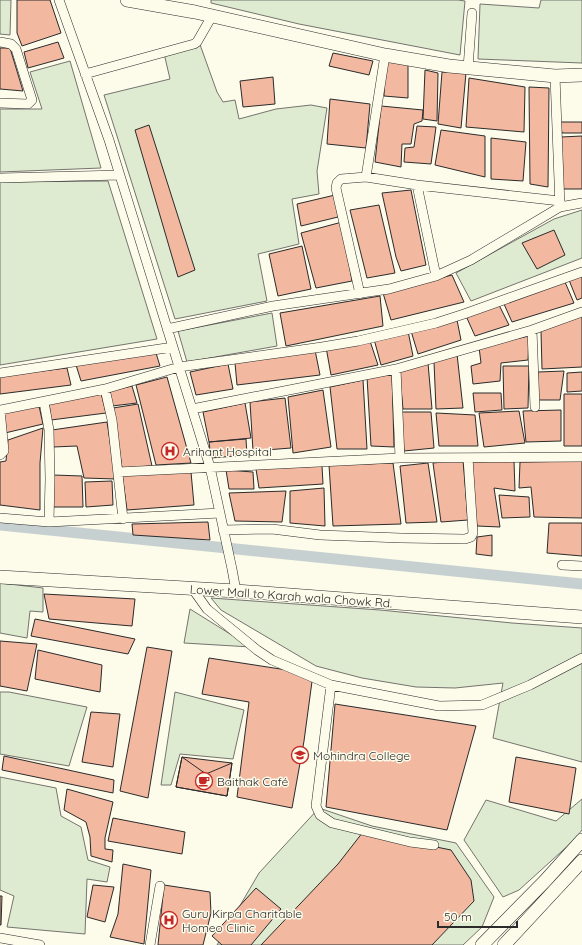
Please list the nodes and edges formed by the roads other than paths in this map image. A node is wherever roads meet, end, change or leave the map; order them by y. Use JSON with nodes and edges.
{"nodes":[{"id":1,"x":59,"y":0,"type":"edge"},
{"id":2,"x":127,"y":0,"type":"edge"},
{"id":3,"x":169,"y":4,"type":"edge"},
{"id":4,"x":472,"y":13,"type":"dead end"},
{"id":5,"x":212,"y":16,"type":"junction"},
{"id":6,"x":0,"y":42,"type":"edge"},
{"id":7,"x":385,"y":54,"type":"junction"},
{"id":8,"x":468,"y":68,"type":"junction"},
{"id":9,"x":85,"y":74,"type":"junction"},
{"id":10,"x":582,"y":75,"type":"edge"},
{"id":11,"x":554,"y":76,"type":"junction"},
{"id":12,"x":0,"y":103,"type":"edge"},
{"id":13,"x":120,"y":175,"type":"junction"},
{"id":14,"x":366,"y":177,"type":"junction"},
{"id":15,"x":0,"y":178,"type":"edge"},
{"id":16,"x":417,"y":186,"type":"junction"},
{"id":17,"x":582,"y":203,"type":"edge"},
{"id":18,"x":560,"y":204,"type":"junction"},
{"id":19,"x":582,"y":272,"type":"edge"},
{"id":20,"x":436,"y":276,"type":"junction"},
{"id":21,"x":360,"y":294,"type":"junction"},
{"id":22,"x":582,"y":312,"type":"edge"},
{"id":23,"x":167,"y":329,"type":"junction"},
{"id":24,"x":532,"y":330,"type":"junction"},
{"id":25,"x":172,"y":347,"type":"junction"},
{"id":26,"x":179,"y":367,"type":"junction"},
{"id":27,"x":396,"y":369,"type":"junction"},
{"id":28,"x":0,"y":373,"type":"edge"},
{"id":29,"x":105,"y":389,"type":"junction"},
{"id":30,"x":44,"y":402,"type":"junction"},
{"id":31,"x":535,"y":407,"type":"dead end"},
{"id":32,"x":192,"y":409,"type":"junction"},
{"id":33,"x":0,"y":410,"type":"edge"},
{"id":34,"x":0,"y":455,"type":"edge"},
{"id":35,"x":582,"y":457,"type":"edge"},
{"id":36,"x":400,"y":458,"type":"junction"},
{"id":37,"x":468,"y":458,"type":"junction"},
{"id":38,"x":210,"y":467,"type":"junction"},
{"id":39,"x":118,"y":472,"type":"junction"},
{"id":40,"x":220,"y":513,"type":"junction"},
{"id":41,"x":0,"y":518,"type":"edge"},
{"id":42,"x":124,"y":519,"type":"junction"},
{"id":43,"x":49,"y":522,"type":"junction"},
{"id":44,"x":223,"y":530,"type":"junction"},
{"id":45,"x":562,"y":565,"type":"dead end"},
{"id":46,"x":582,"y":566,"type":"edge"},
{"id":47,"x":0,"y":577,"type":"edge"},
{"id":48,"x":192,"y":588,"type":"junction"},
{"id":49,"x":236,"y":591,"type":"junction"},
{"id":50,"x":582,"y":618,"type":"edge"},
{"id":51,"x":582,"y":658,"type":"edge"},
{"id":52,"x":331,"y":686,"type":"junction"},
{"id":53,"x":582,"y":840,"type":"edge"},
{"id":54,"x":434,"y":845,"type":"dead end"},
{"id":55,"x":582,"y":861,"type":"edge"},
{"id":56,"x":160,"y":886,"type":"dead end"},
{"id":57,"x":0,"y":938,"type":"edge"},
{"id":58,"x":40,"y":945,"type":"edge"},
{"id":59,"x":150,"y":945,"type":"edge"},
{"id":60,"x":482,"y":945,"type":"edge"},
{"id":61,"x":504,"y":945,"type":"edge"}],
"edges":[{"from":1,"to":9,"type":"street"},
{"from":2,"to":3,"type":"street"},
{"from":3,"to":5,"type":"street"},
{"from":4,"to":8,"type":"street"},
{"from":5,"to":7,"type":"street"},
{"from":5,"to":9,"type":"street"},
{"from":6,"to":12,"type":"street"},
{"from":7,"to":8,"type":"street"},
{"from":7,"to":14,"type":"street"},
{"from":8,"to":11,"type":"street"},
{"from":9,"to":13,"type":"street"},
{"from":10,"to":11,"type":"street"},
{"from":11,"to":18,"type":"street"},
{"from":13,"to":15,"type":"street"},
{"from":13,"to":23,"type":"street"},
{"from":14,"to":16,"type":"street"},
{"from":14,"to":21,"type":"street"},
{"from":16,"to":18,"type":"street"},
{"from":16,"to":20,"type":"street"},
{"from":17,"to":18,"type":"street"},
{"from":18,"to":20,"type":"street"},
{"from":19,"to":26,"type":"street"},
{"from":20,"to":21,"type":"street"},
{"from":21,"to":23,"type":"street"},
{"from":22,"to":24,"type":"street"},
{"from":23,"to":25,"type":"street"},
{"from":24,"to":27,"type":"street"},
{"from":24,"to":31,"type":"street"},
{"from":25,"to":26,"type":"street"},
{"from":25,"to":28,"type":"street"},
{"from":26,"to":29,"type":"street"},
{"from":26,"to":32,"type":"street"},
{"from":27,"to":32,"type":"street"},
{"from":27,"to":36,"type":"street"},
{"from":29,"to":30,"type":"street"},
{"from":29,"to":39,"type":"street"},
{"from":30,"to":33,"type":"street"},
{"from":30,"to":43,"type":"street"},
{"from":32,"to":38,"type":"street"},
{"from":33,"to":34,"type":"street"},
{"from":35,"to":37,"type":"street"},
{"from":36,"to":37,"type":"street"},
{"from":36,"to":38,"type":"street"},
{"from":37,"to":44,"type":"street"},
{"from":38,"to":39,"type":"street"},
{"from":38,"to":40,"type":"street"},
{"from":39,"to":42,"type":"street"},
{"from":40,"to":42,"type":"street"},
{"from":40,"to":44,"type":"street"},
{"from":41,"to":43,"type":"street"},
{"from":42,"to":43,"type":"street"},
{"from":44,"to":49,"type":"street"},
{"from":45,"to":46,"type":"street"},
{"from":47,"to":48,"type":"street","name":"Lower Mall to Karah wala Chowk Rd."},
{"from":48,"to":49,"type":"street","name":"Lower Mall to Karah wala Chowk Rd."},
{"from":48,"to":52,"type":"street"},
{"from":49,"to":50,"type":"street","name":"Lower Mall to Karah wala Chowk Rd."},
{"from":51,"to":52,"type":"street"},
{"from":52,"to":54,"type":"street"},
{"from":53,"to":60,"type":"street"},
{"from":55,"to":61,"type":"street"},
{"from":56,"to":59,"type":"street"},
{"from":57,"to":58,"type":"street"}]}
